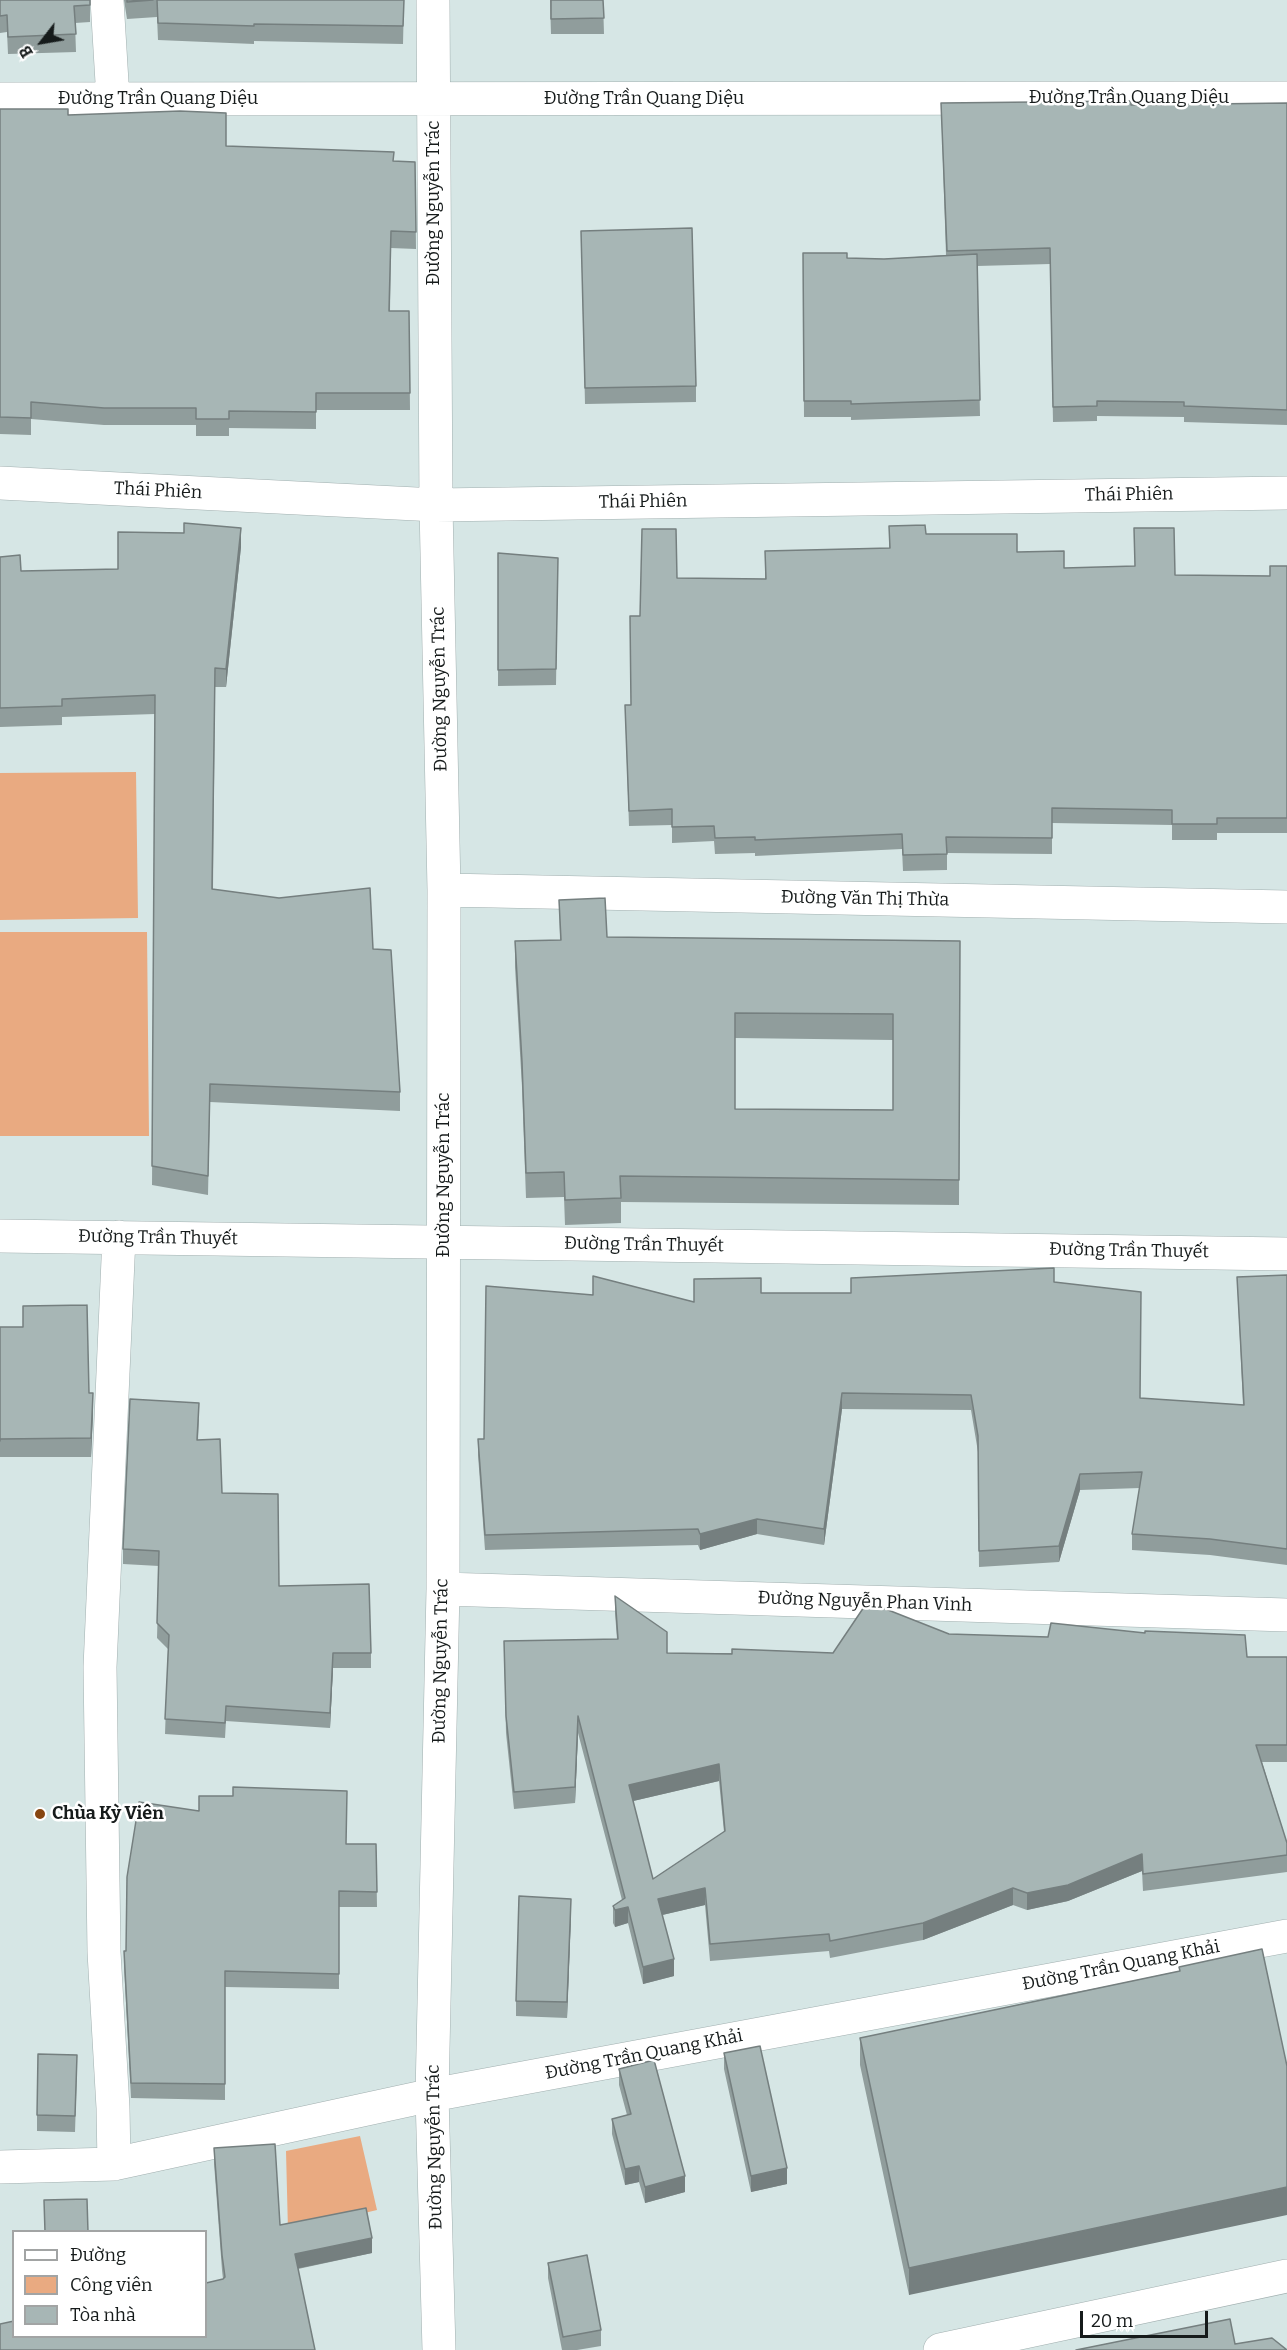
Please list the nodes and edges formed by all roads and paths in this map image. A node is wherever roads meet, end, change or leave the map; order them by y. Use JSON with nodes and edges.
{"nodes":[{"id":1,"x":107,"y":0,"type":"edge"},
{"id":2,"x":433,"y":0,"type":"edge"},
{"id":3,"x":1287,"y":98,"type":"edge"},
{"id":4,"x":0,"y":99,"type":"edge"},
{"id":5,"x":113,"y":99,"type":"junction"},
{"id":6,"x":434,"y":99,"type":"junction"},
{"id":7,"x":0,"y":483,"type":"edge"},
{"id":8,"x":1287,"y":493,"type":"edge"},
{"id":9,"x":436,"y":505,"type":"junction"},
{"id":10,"x":444,"y":890,"type":"junction"},
{"id":11,"x":1287,"y":907,"type":"edge"},
{"id":12,"x":0,"y":1236,"type":"edge"},
{"id":13,"x":119,"y":1237,"type":"junction"},
{"id":14,"x":444,"y":1242,"type":"junction"},
{"id":15,"x":1287,"y":1254,"type":"edge"},
{"id":16,"x":443,"y":1589,"type":"junction"},
{"id":17,"x":1287,"y":1615,"type":"edge"},
{"id":18,"x":1287,"y":1936,"type":"edge"},
{"id":19,"x":432,"y":2095,"type":"junction"},
{"id":20,"x":114,"y":2164,"type":"junction"},
{"id":21,"x":0,"y":2167,"type":"edge"},
{"id":22,"x":1287,"y":2276,"type":"edge"},
{"id":23,"x":439,"y":2350,"type":"edge"},
{"id":24,"x":940,"y":2350,"type":"edge"}],
"edges":[{"from":1,"to":5,"type":"street"},
{"from":2,"to":6,"type":"street","name":"Đường Nguyễn Trác"},
{"from":3,"to":6,"type":"street","name":"Đường Trần Quang Diệu"},
{"from":4,"to":5,"type":"street","name":"Đường Trần Quang Diệu"},
{"from":5,"to":6,"type":"street","name":"Đường Trần Quang Diệu"},
{"from":6,"to":9,"type":"street","name":"Đường Nguyễn Trác"},
{"from":7,"to":9,"type":"street","name":"Thái Phiên"},
{"from":8,"to":9,"type":"street","name":"Thái Phiên"},
{"from":9,"to":10,"type":"street","name":"Đường Nguyễn Trác"},
{"from":10,"to":11,"type":"street","name":"Đường Văn Thị Thừa"},
{"from":10,"to":14,"type":"street","name":"Đường Nguyễn Trác"},
{"from":12,"to":13,"type":"street","name":"Đường Trần Thuyết"},
{"from":13,"to":14,"type":"street","name":"Đường Trần Thuyết"},
{"from":13,"to":20,"type":"street"},
{"from":14,"to":15,"type":"street","name":"Đường Trần Thuyết"},
{"from":14,"to":16,"type":"street","name":"Đường Nguyễn Trác"},
{"from":16,"to":17,"type":"street","name":"Đường Nguyễn Phan Vinh"},
{"from":16,"to":19,"type":"street","name":"Đường Nguyễn Trác"},
{"from":18,"to":19,"type":"street","name":"Đường Trần Quang Khải"},
{"from":19,"to":20,"type":"street","name":"Đường Trần Quang Khải"},
{"from":19,"to":23,"type":"street","name":"Đường Nguyễn Trác"},
{"from":20,"to":21,"type":"street","name":"Đường Trần Quang Khải"},
{"from":22,"to":24,"type":"street"}]}
